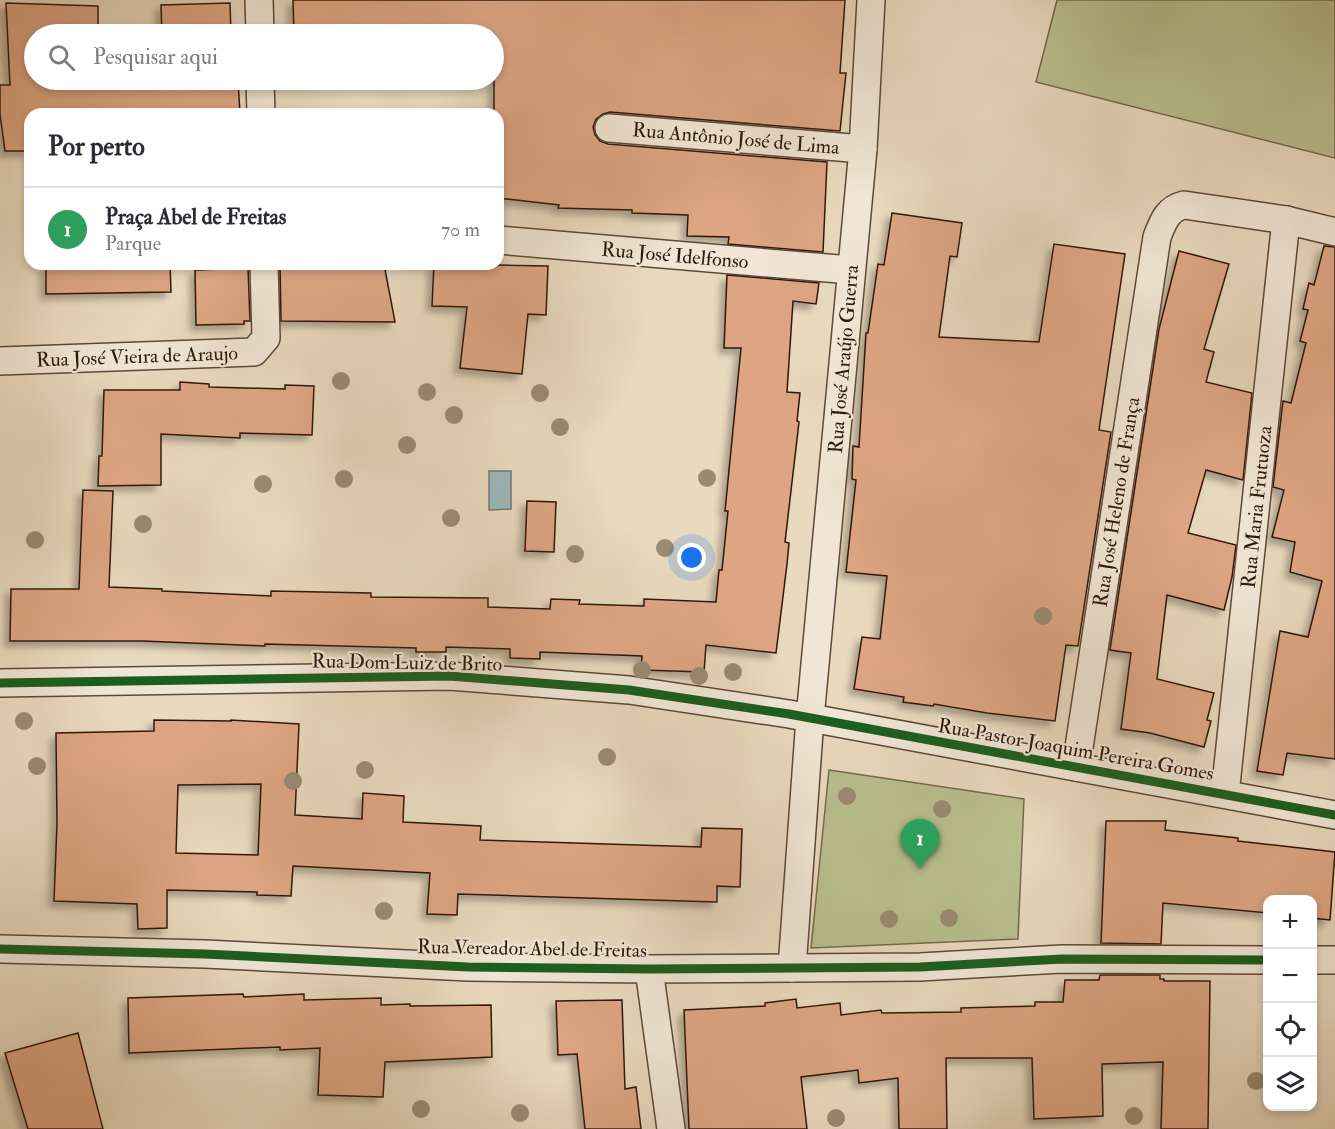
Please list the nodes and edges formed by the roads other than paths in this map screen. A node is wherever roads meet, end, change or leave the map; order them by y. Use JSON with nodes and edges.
{"nodes":[{"id":1,"x":259,"y":0,"type":"edge"},
{"id":2,"x":871,"y":0,"type":"edge"},
{"id":3,"x":260,"y":24,"type":"edge"},
{"id":4,"x":260,"y":90,"type":"edge"},
{"id":5,"x":261,"y":108,"type":"edge"},
{"id":6,"x":609,"y":128,"type":"dead end"},
{"id":7,"x":863,"y":149,"type":"junction"},
{"id":8,"x":1286,"y":220,"type":"junction"},
{"id":9,"x":1335,"y":232,"type":"edge"},
{"id":10,"x":504,"y":241,"type":"edge"},
{"id":11,"x":264,"y":270,"type":"edge"},
{"id":12,"x":851,"y":270,"type":"junction"},
{"id":13,"x":0,"y":361,"type":"edge"},
{"id":14,"x":0,"y":683,"type":"edge"},
{"id":15,"x":810,"y":718,"type":"junction"},
{"id":16,"x":1076,"y":767,"type":"junction"},
{"id":17,"x":1225,"y":794,"type":"junction"},
{"id":18,"x":1335,"y":815,"type":"edge"},
{"id":19,"x":0,"y":949,"type":"edge"},
{"id":20,"x":1263,"y":960,"type":"edge"},
{"id":21,"x":1317,"y":960,"type":"edge"},
{"id":22,"x":1335,"y":960,"type":"edge"},
{"id":23,"x":792,"y":968,"type":"junction"},
{"id":24,"x":649,"y":969,"type":"junction"},
{"id":25,"x":671,"y":1129,"type":"edge"}],
"edges":[{"from":1,"to":3,"type":"street"},
{"from":2,"to":7,"type":"street","name":"Rua José Araújo Guerra"},
{"from":4,"to":5,"type":"street"},
{"from":6,"to":7,"type":"street","name":"Rua Antônio José de Lima"},
{"from":7,"to":12,"type":"street","name":"Rua José Araújo Guerra"},
{"from":8,"to":9,"type":"street","name":"Rua José Heleno de França"},
{"from":8,"to":16,"type":"street","name":"Rua José Heleno de França"},
{"from":8,"to":17,"type":"street","name":"Rua Maria Frutuoza"},
{"from":10,"to":12,"type":"street","name":"Rua José Idelfonso"},
{"from":11,"to":13,"type":"street","name":"Rua José Vieira de Araujo"},
{"from":12,"to":15,"type":"street","name":"Rua José Araújo Guerra"},
{"from":14,"to":15,"type":"street","name":"Rua Dom Luiz de Brito"},
{"from":15,"to":16,"type":"street","name":"Rua Pastor Joaquim Pereira Gomes"},
{"from":15,"to":23,"type":"street","name":"Rua José Araújo Guerra"},
{"from":16,"to":17,"type":"street","name":"Rua Pastor Joaquim Pereira Gomes"},
{"from":17,"to":18,"type":"street","name":"Rua Pastor Joaquim Pereira Gomes"},
{"from":19,"to":24,"type":"street","name":"Rua Vereador Abel de Freitas"},
{"from":20,"to":23,"type":"street","name":"Rua Vereador Abel de Freitas"},
{"from":21,"to":22,"type":"street"},
{"from":23,"to":24,"type":"street","name":"Rua Vereador Abel de Freitas"},
{"from":24,"to":25,"type":"street"}]}
